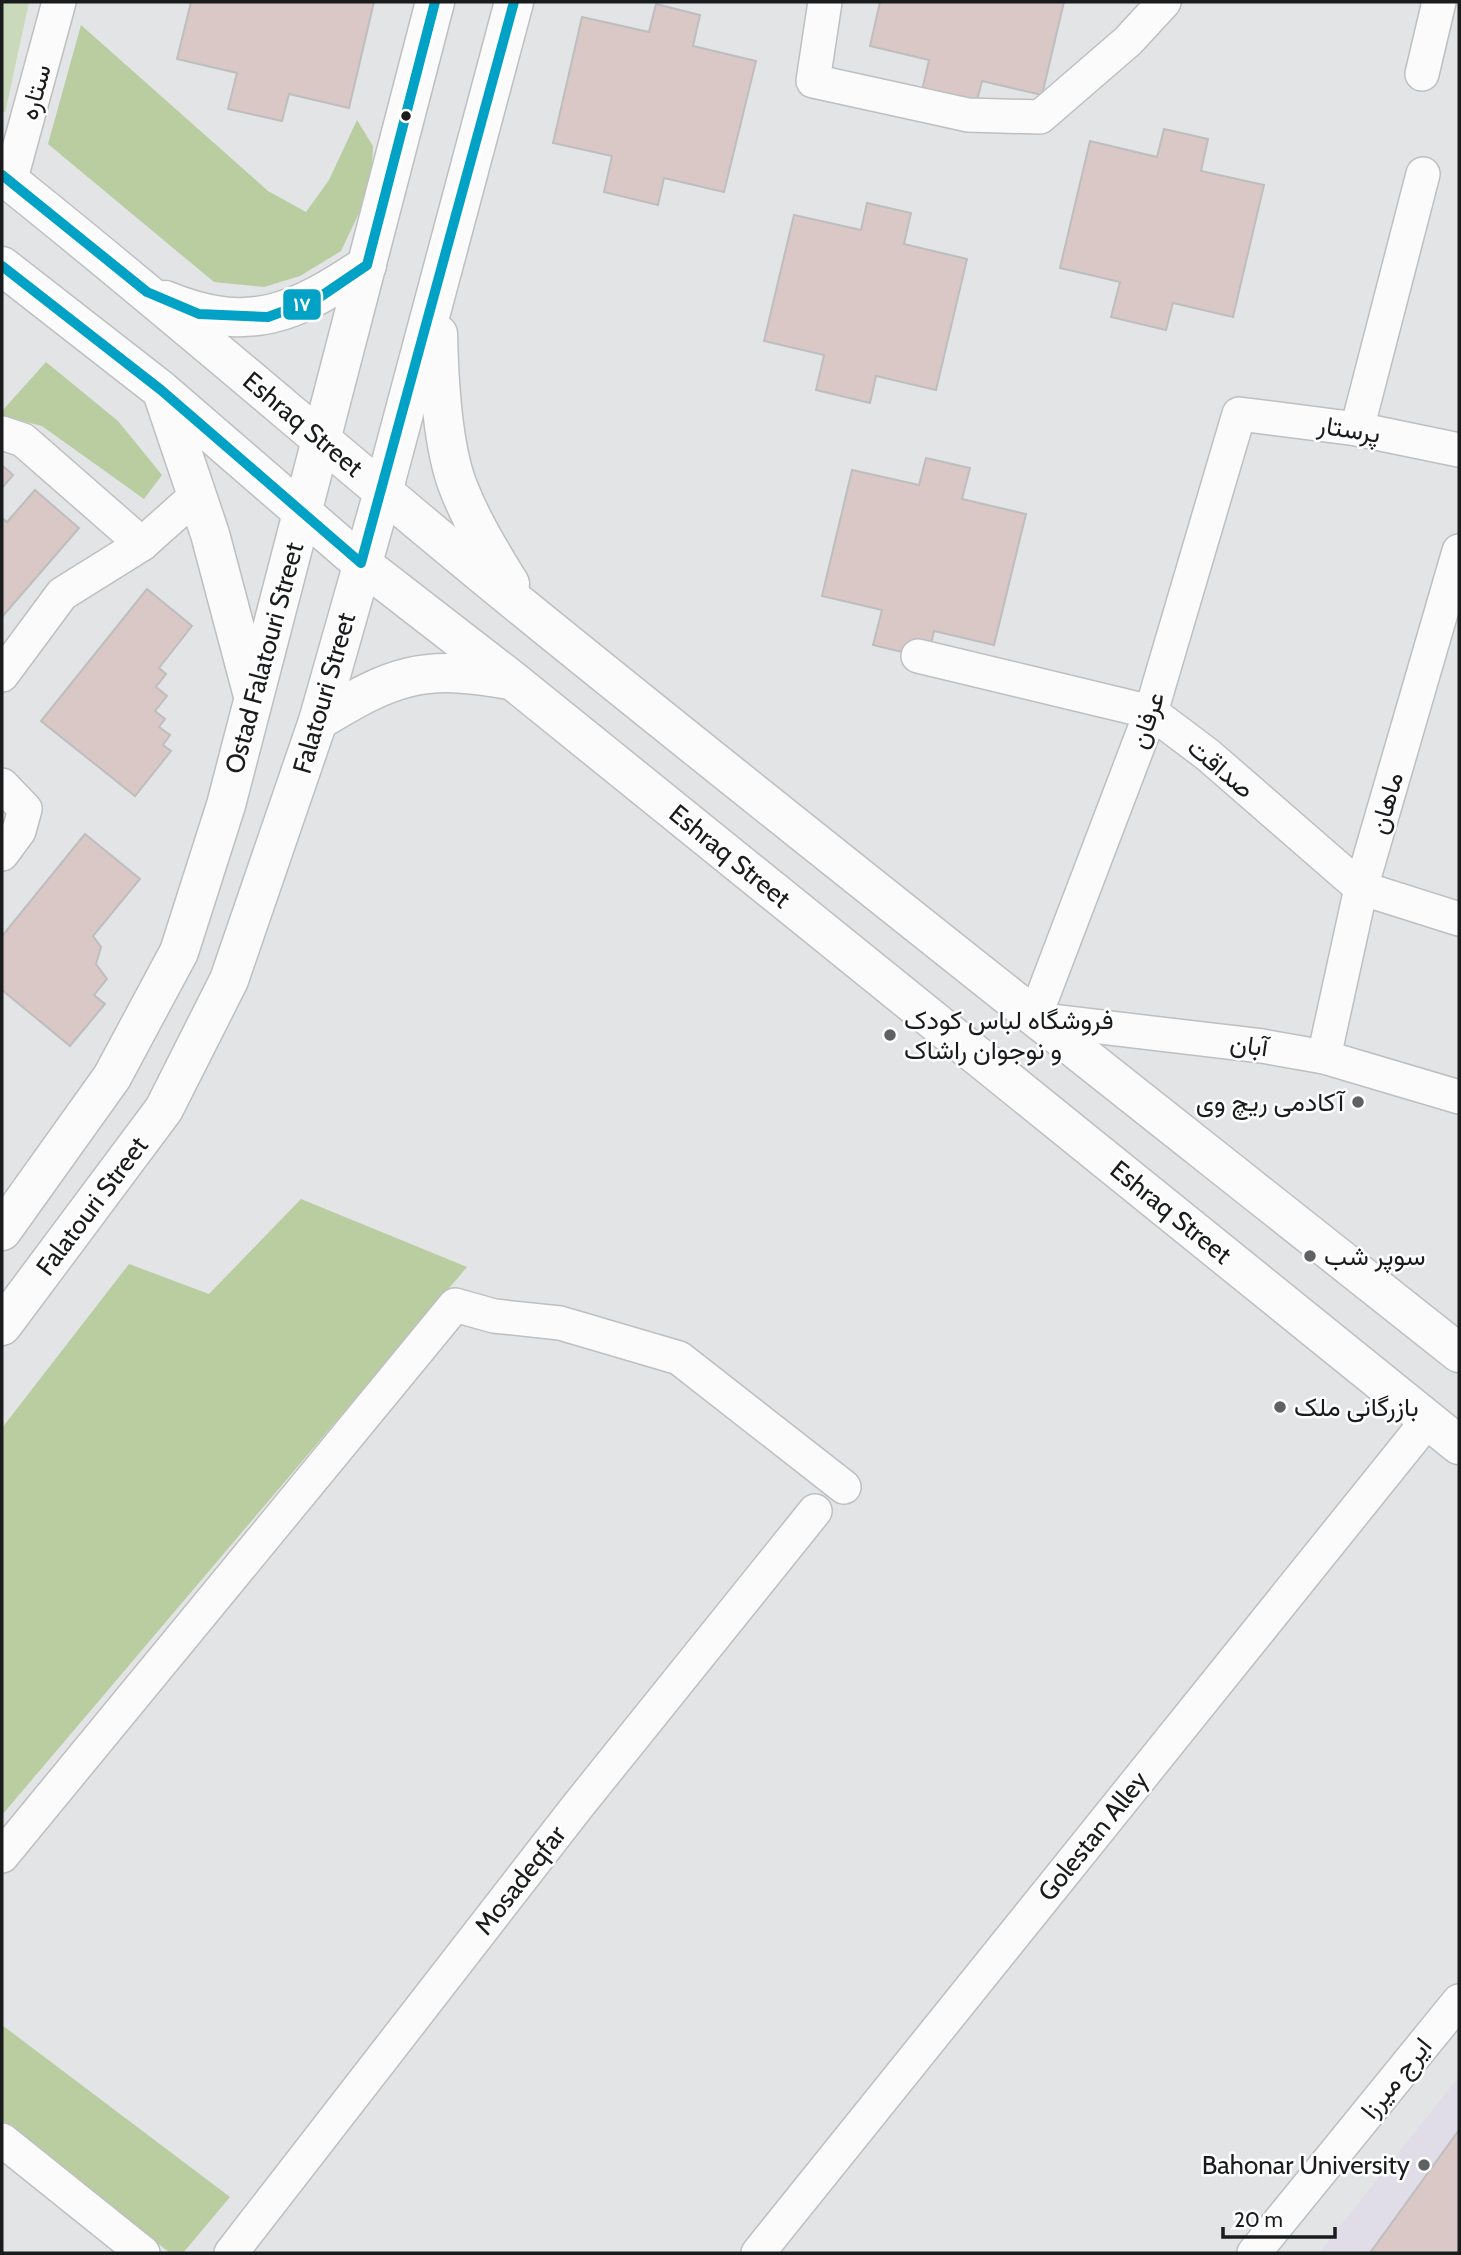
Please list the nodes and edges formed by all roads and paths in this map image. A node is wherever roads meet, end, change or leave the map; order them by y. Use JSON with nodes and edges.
{"nodes":[{"id":1,"x":59,"y":2,"type":"edge"},
{"id":2,"x":435,"y":2,"type":"edge"},
{"id":3,"x":514,"y":2,"type":"edge"},
{"id":4,"x":825,"y":2,"type":"edge"},
{"id":5,"x":1164,"y":2,"type":"edge"},
{"id":6,"x":1439,"y":2,"type":"edge"},
{"id":7,"x":1422,"y":74,"type":"dead end"},
{"id":8,"x":1423,"y":174,"type":"dead end"},
{"id":9,"x":6,"y":178,"type":"edge"},
{"id":10,"x":367,"y":265,"type":"junction"},
{"id":11,"x":2,"y":266,"type":"edge"},
{"id":12,"x":437,"y":289,"type":"junction"},
{"id":13,"x":147,"y":292,"type":"junction"},
{"id":14,"x":161,"y":390,"type":"junction"},
{"id":15,"x":1239,"y":414,"type":"joint"},
{"id":16,"x":1357,"y":429,"type":"junction"},
{"id":17,"x":2,"y":433,"type":"edge"},
{"id":18,"x":321,"y":440,"type":"junction"},
{"id":19,"x":1459,"y":450,"type":"edge"},
{"id":20,"x":383,"y":492,"type":"junction"},
{"id":21,"x":198,"y":494,"type":"junction"},
{"id":22,"x":302,"y":514,"type":"junction"},
{"id":23,"x":142,"y":544,"type":"junction"},
{"id":24,"x":1459,"y":551,"type":"edge"},
{"id":25,"x":361,"y":563,"type":"junction"},
{"id":26,"x":528,"y":612,"type":"junction"},
{"id":27,"x":918,"y":656,"type":"dead end"},
{"id":28,"x":2,"y":675,"type":"edge"},
{"id":29,"x":512,"y":680,"type":"junction"},
{"id":30,"x":254,"y":698,"type":"junction"},
{"id":31,"x":1151,"y":712,"type":"junction"},
{"id":32,"x":318,"y":721,"type":"junction"},
{"id":33,"x":2,"y":785,"type":"edge"},
{"id":34,"x":2,"y":854,"type":"edge"},
{"id":35,"x":1361,"y":888,"type":"junction"},
{"id":36,"x":1459,"y":919,"type":"edge"},
{"id":37,"x":1034,"y":1019,"type":"junction"},
{"id":38,"x":1324,"y":1057,"type":"junction"},
{"id":39,"x":1459,"y":1097,"type":"edge"},
{"id":40,"x":2,"y":1231,"type":"edge"},
{"id":41,"x":2,"y":1326,"type":"edge"},
{"id":42,"x":1459,"y":1353,"type":"edge"},
{"id":43,"x":1428,"y":1420,"type":"junction"},
{"id":44,"x":1459,"y":1445,"type":"edge"},
{"id":45,"x":844,"y":1487,"type":"dead end"},
{"id":46,"x":815,"y":1511,"type":"dead end"},
{"id":47,"x":2,"y":1856,"type":"edge"},
{"id":48,"x":1459,"y":2001,"type":"edge"},
{"id":49,"x":2,"y":2140,"type":"edge"},
{"id":50,"x":143,"y":2253,"type":"edge"},
{"id":51,"x":231,"y":2253,"type":"edge"},
{"id":52,"x":758,"y":2253,"type":"edge"},
{"id":53,"x":1254,"y":2253,"type":"edge"}],
"edges":[{"from":1,"to":9,"type":"street","name":"ستاره"},
{"from":2,"to":10,"type":"main road","name":"Ostad Falatouri Street"},
{"from":3,"to":12,"type":"main road","name":"Falatouri Street"},
{"from":4,"to":5,"type":"street"},
{"from":6,"to":7,"type":"street"},
{"from":8,"to":16,"type":"street"},
{"from":9,"to":13,"type":"main road","name":"Eshraq Street"},
{"from":10,"to":13,"type":"main road"},
{"from":10,"to":18,"type":"main road","name":"Ostad Falatouri Street"},
{"from":11,"to":14,"type":"main road","name":"Eshraq Street"},
{"from":12,"to":20,"type":"main road","name":"Falatouri Street"},
{"from":12,"to":26,"type":"main road"},
{"from":13,"to":18,"type":"main road","name":"Eshraq Street"},
{"from":14,"to":21,"type":"main road"},
{"from":14,"to":22,"type":"main road","name":"Eshraq Street"},
{"from":15,"to":16,"type":"street","name":"پرستار"},
{"from":15,"to":31,"type":"street","name":"عرفان"},
{"from":16,"to":19,"type":"street","name":"پرستار"},
{"from":17,"to":23,"type":"street"},
{"from":18,"to":20,"type":"main road","name":"Eshraq Street"},
{"from":18,"to":22,"type":"main road","name":"Ostad Falatouri Street"},
{"from":20,"to":25,"type":"main road","name":"Falatouri Street"},
{"from":20,"to":26,"type":"main road","name":"Eshraq Street"},
{"from":21,"to":23,"type":"street"},
{"from":21,"to":30,"type":"main road"},
{"from":22,"to":25,"type":"main road","name":"Eshraq Street"},
{"from":22,"to":30,"type":"main road","name":"Ostad Falatouri Street"},
{"from":23,"to":28,"type":"street"},
{"from":24,"to":35,"type":"street","name":"ماهان"},
{"from":25,"to":29,"type":"main road","name":"Eshraq Street"},
{"from":25,"to":32,"type":"main road","name":"Falatouri Street"},
{"from":26,"to":37,"type":"main road","name":"Eshraq Street"},
{"from":27,"to":31,"type":"street","name":"صداقت"},
{"from":29,"to":32,"type":"main road"},
{"from":29,"to":43,"type":"main road","name":"Eshraq Street"},
{"from":30,"to":40,"type":"main road","name":"Ostad Falatouri Street"},
{"from":31,"to":35,"type":"street","name":"صداقت"},
{"from":31,"to":37,"type":"street","name":"عرفان"},
{"from":32,"to":41,"type":"main road","name":"Falatouri Street"},
{"from":33,"to":34,"type":"street"},
{"from":35,"to":36,"type":"street","name":"صداقت"},
{"from":35,"to":38,"type":"street","name":"ماهان"},
{"from":37,"to":38,"type":"street","name":"آبان"},
{"from":37,"to":42,"type":"main road","name":"Eshraq Street"},
{"from":38,"to":39,"type":"street","name":"آبان"},
{"from":43,"to":44,"type":"main road","name":"Eshraq Street"},
{"from":43,"to":52,"type":"street","name":"Golestan Alley"},
{"from":45,"to":47,"type":"street"},
{"from":46,"to":51,"type":"street","name":"Mosadeqfar"},
{"from":48,"to":53,"type":"street","name":"ایرج میرزا"},
{"from":49,"to":50,"type":"street"}]}
